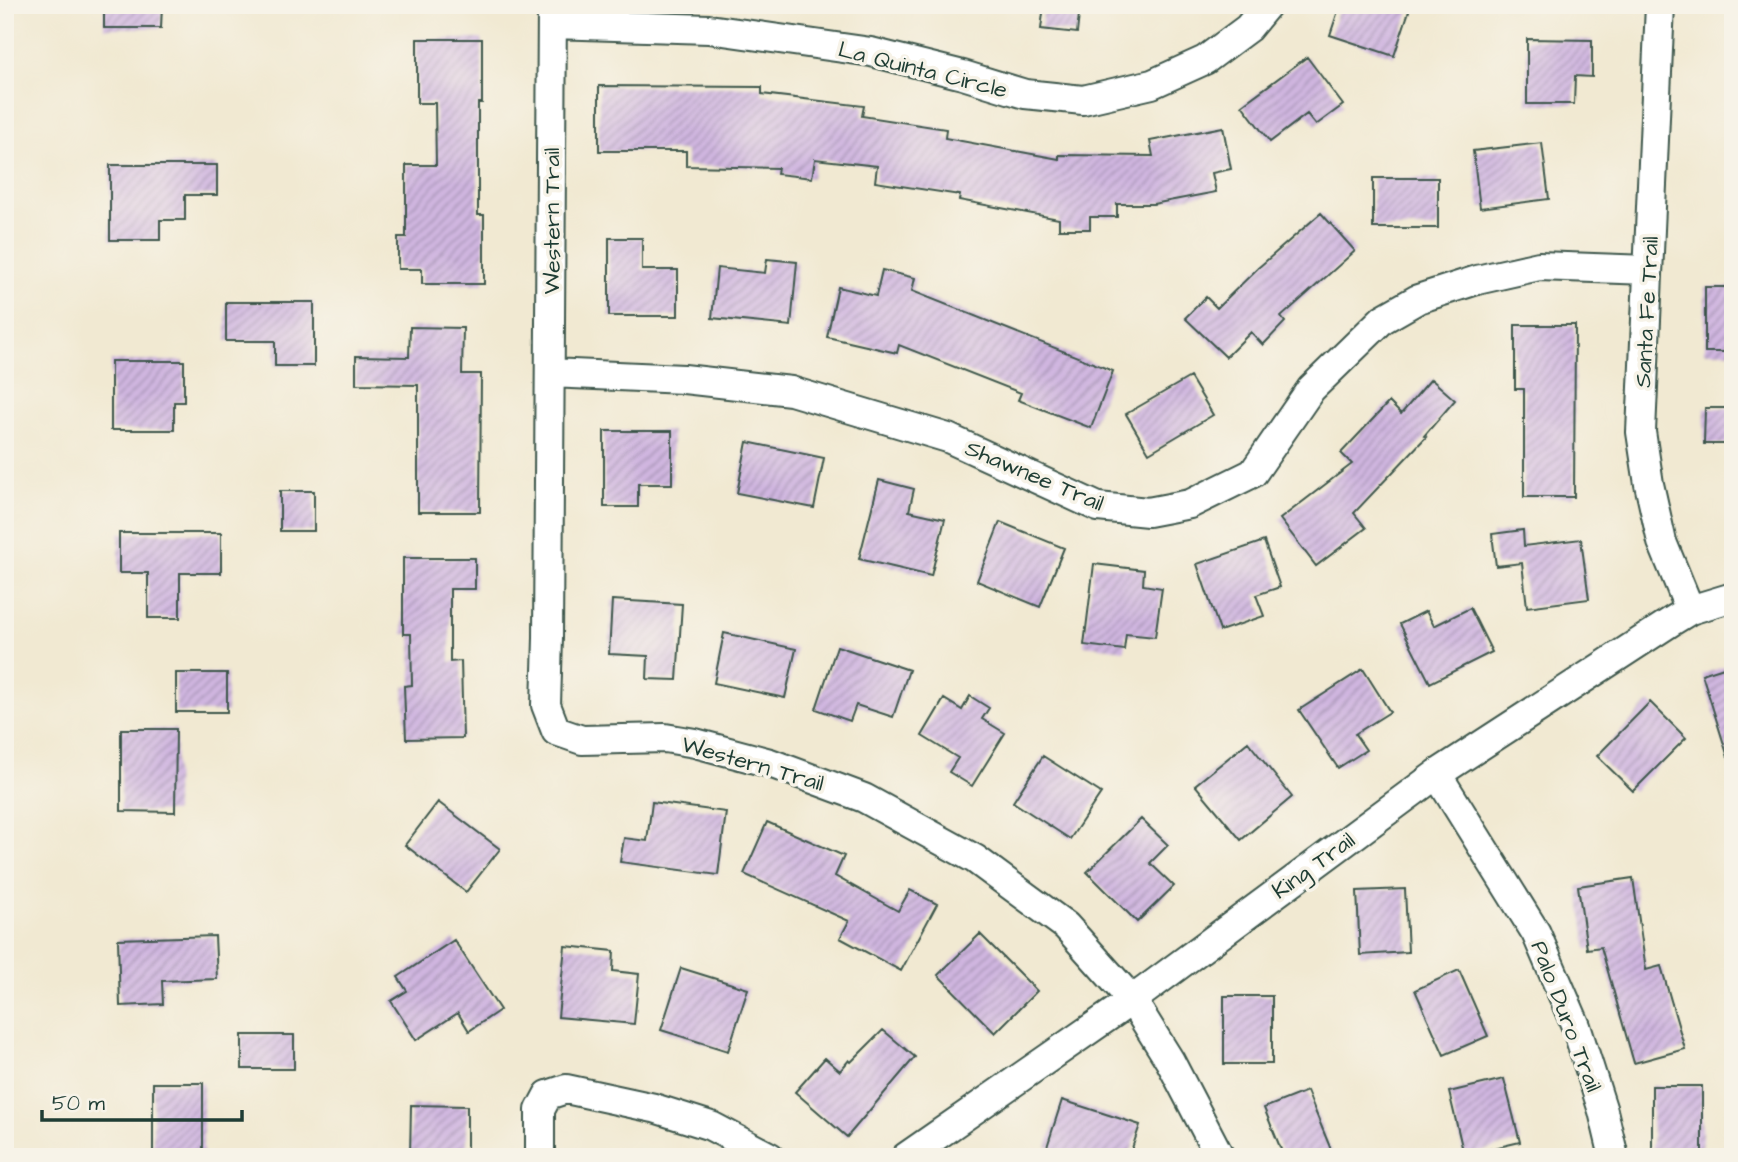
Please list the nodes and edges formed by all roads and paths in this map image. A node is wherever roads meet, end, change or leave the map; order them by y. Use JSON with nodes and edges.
{"nodes":[{"id":1,"x":1266,"y":5,"type":"edge"},
{"id":2,"x":1660,"y":5,"type":"edge"},
{"id":3,"x":552,"y":15,"type":"edge"},
{"id":4,"x":1648,"y":270,"type":"junction"},
{"id":5,"x":550,"y":373,"type":"junction"},
{"id":6,"x":1733,"y":597,"type":"edge"},
{"id":7,"x":1690,"y":611,"type":"junction"},
{"id":8,"x":1437,"y":774,"type":"junction"},
{"id":9,"x":1132,"y":1000,"type":"junction"},
{"id":10,"x":540,"y":1157,"type":"edge"},
{"id":11,"x":770,"y":1157,"type":"edge"},
{"id":12,"x":906,"y":1157,"type":"edge"},
{"id":13,"x":1220,"y":1157,"type":"edge"},
{"id":14,"x":1614,"y":1157,"type":"edge"}],
"edges":[{"from":1,"to":3,"type":"street","name":"La Quinta Circle"},
{"from":2,"to":4,"type":"street","name":"Santa Fe Trail"},
{"from":3,"to":5,"type":"street","name":"Western Trail"},
{"from":4,"to":5,"type":"street","name":"Shawnee Trail"},
{"from":4,"to":7,"type":"street","name":"Santa Fe Trail"},
{"from":5,"to":9,"type":"street","name":"Western Trail"},
{"from":6,"to":7,"type":"street","name":"King Trail"},
{"from":7,"to":8,"type":"street","name":"King Trail"},
{"from":8,"to":9,"type":"street","name":"King Trail"},
{"from":8,"to":14,"type":"street","name":"Palo Duro Trail"},
{"from":9,"to":12,"type":"street","name":"King Trail"},
{"from":9,"to":13,"type":"street","name":"Western Trail"},
{"from":10,"to":11,"type":"street"}]}
